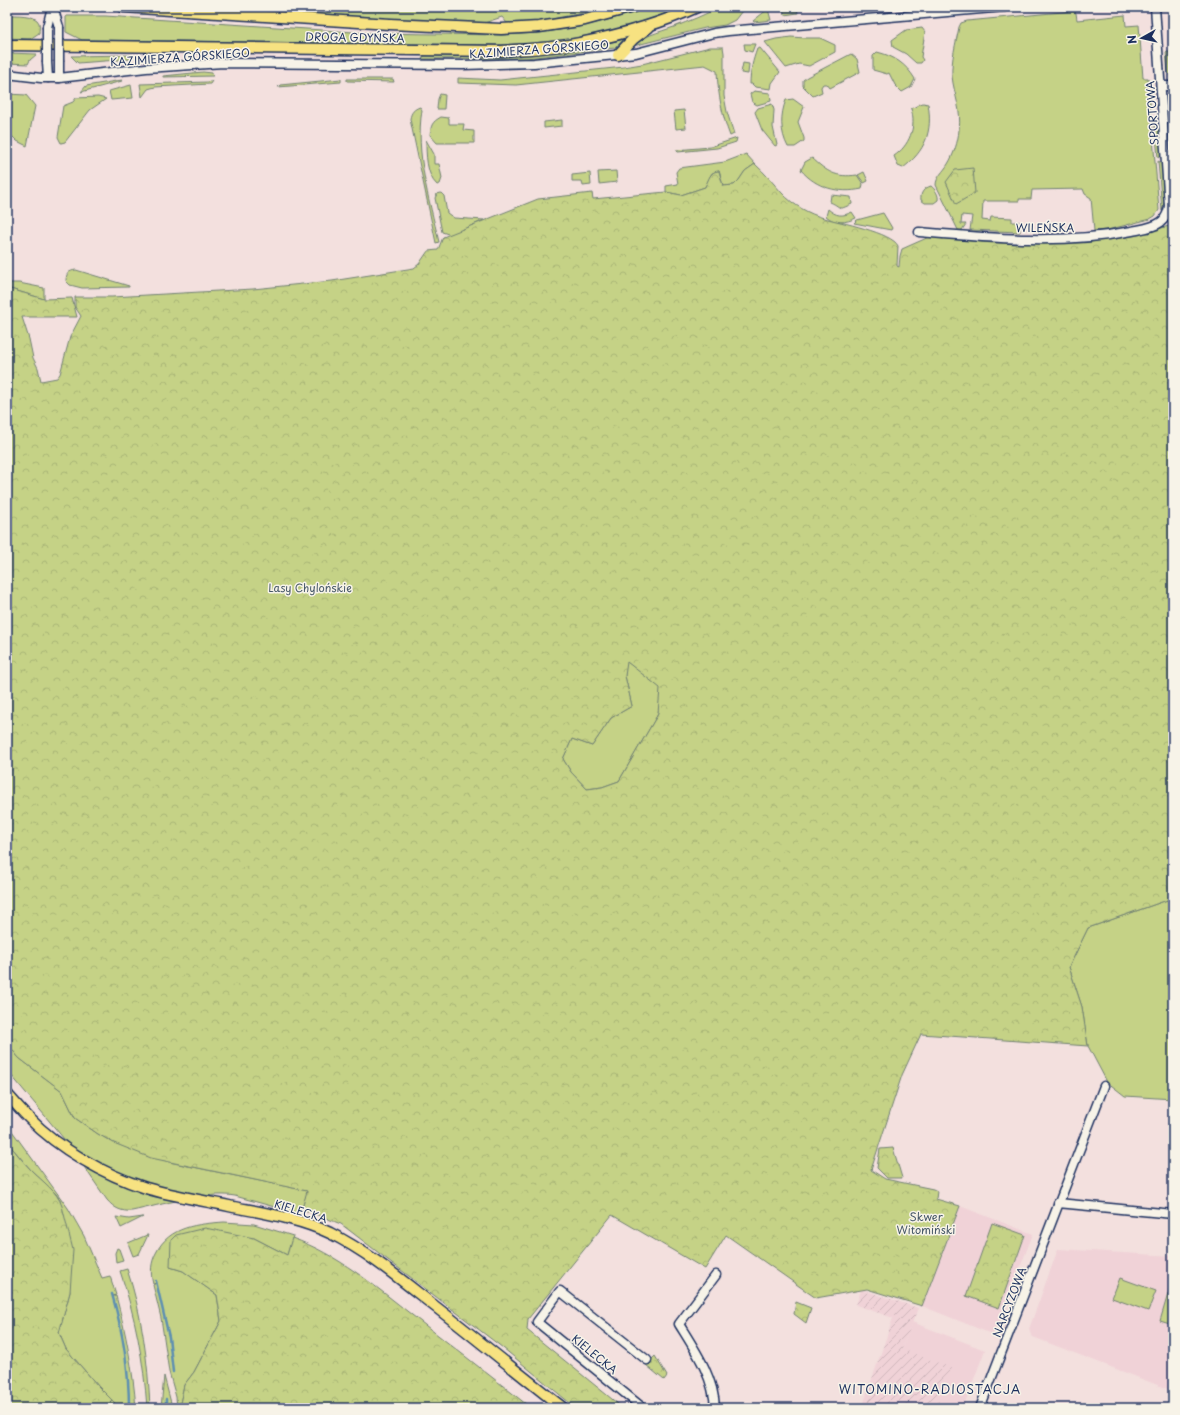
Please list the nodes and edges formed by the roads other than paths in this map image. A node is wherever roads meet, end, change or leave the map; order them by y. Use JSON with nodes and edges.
{"nodes":[{"id":1,"x":52,"y":7,"type":"edge"},
{"id":2,"x":123,"y":7,"type":"edge"},
{"id":3,"x":634,"y":7,"type":"edge"},
{"id":4,"x":697,"y":7,"type":"edge"},
{"id":5,"x":1005,"y":7,"type":"edge"},
{"id":6,"x":1155,"y":7,"type":"edge"},
{"id":7,"x":653,"y":24,"type":"junction"},
{"id":8,"x":7,"y":45,"type":"edge"},
{"id":9,"x":618,"y":55,"type":"junction"},
{"id":10,"x":7,"y":74,"type":"edge"},
{"id":11,"x":48,"y":78,"type":"junction"},
{"id":12,"x":59,"y":78,"type":"junction"},
{"id":13,"x":1161,"y":86,"type":"junction"},
{"id":14,"x":1173,"y":86,"type":"edge"},
{"id":15,"x":1166,"y":217,"type":"joint"},
{"id":16,"x":919,"y":232,"type":"dead end"},
{"id":17,"x":1104,"y":1086,"type":"dead end"},
{"id":18,"x":7,"y":1094,"type":"edge"},
{"id":19,"x":1058,"y":1203,"type":"junction"},
{"id":20,"x":1173,"y":1214,"type":"edge"},
{"id":21,"x":716,"y":1275,"type":"dead end"},
{"id":22,"x":647,"y":1360,"type":"dead end"},
{"id":23,"x":983,"y":1407,"type":"edge"},
{"id":24,"x":563,"y":1408,"type":"edge"},
{"id":25,"x":643,"y":1408,"type":"edge"},
{"id":26,"x":715,"y":1408,"type":"edge"}],
"edges":[{"from":1,"to":11,"type":"street","bridge":true},
{"from":1,"to":12,"type":"street","bridge":true},
{"from":2,"to":3,"type":"main road","name":"DROGA GDYŃSKA"},
{"from":4,"to":7,"type":"main road","name":"DROGA GDYŃSKA"},
{"from":5,"to":9,"type":"street","name":"KAZIMIERZA GÓRSKIEGO"},
{"from":6,"to":13,"type":"street","name":"SPORTOWA"},
{"from":7,"to":8,"type":"main road","name":"DROGA GDYŃSKA"},
{"from":7,"to":9,"type":"main road"},
{"from":9,"to":12,"type":"street","name":"KAZIMIERZA GÓRSKIEGO"},
{"from":10,"to":11,"type":"street","name":"KAZIMIERZA GÓRSKIEGO"},
{"from":11,"to":12,"type":"street","name":"KAZIMIERZA GÓRSKIEGO"},
{"from":13,"to":14,"type":"street"},
{"from":13,"to":15,"type":"street","name":"SPORTOWA"},
{"from":15,"to":16,"type":"street","name":"WILEŃSKA"},
{"from":17,"to":19,"type":"street","name":"NARCYZOWA"},
{"from":18,"to":24,"type":"main road","name":"KIELECKA"},
{"from":19,"to":20,"type":"street"},
{"from":19,"to":23,"type":"street","name":"NARCYZOWA"},
{"from":21,"to":26,"type":"street"},
{"from":22,"to":25,"type":"street","name":"KIELECKA"}]}
